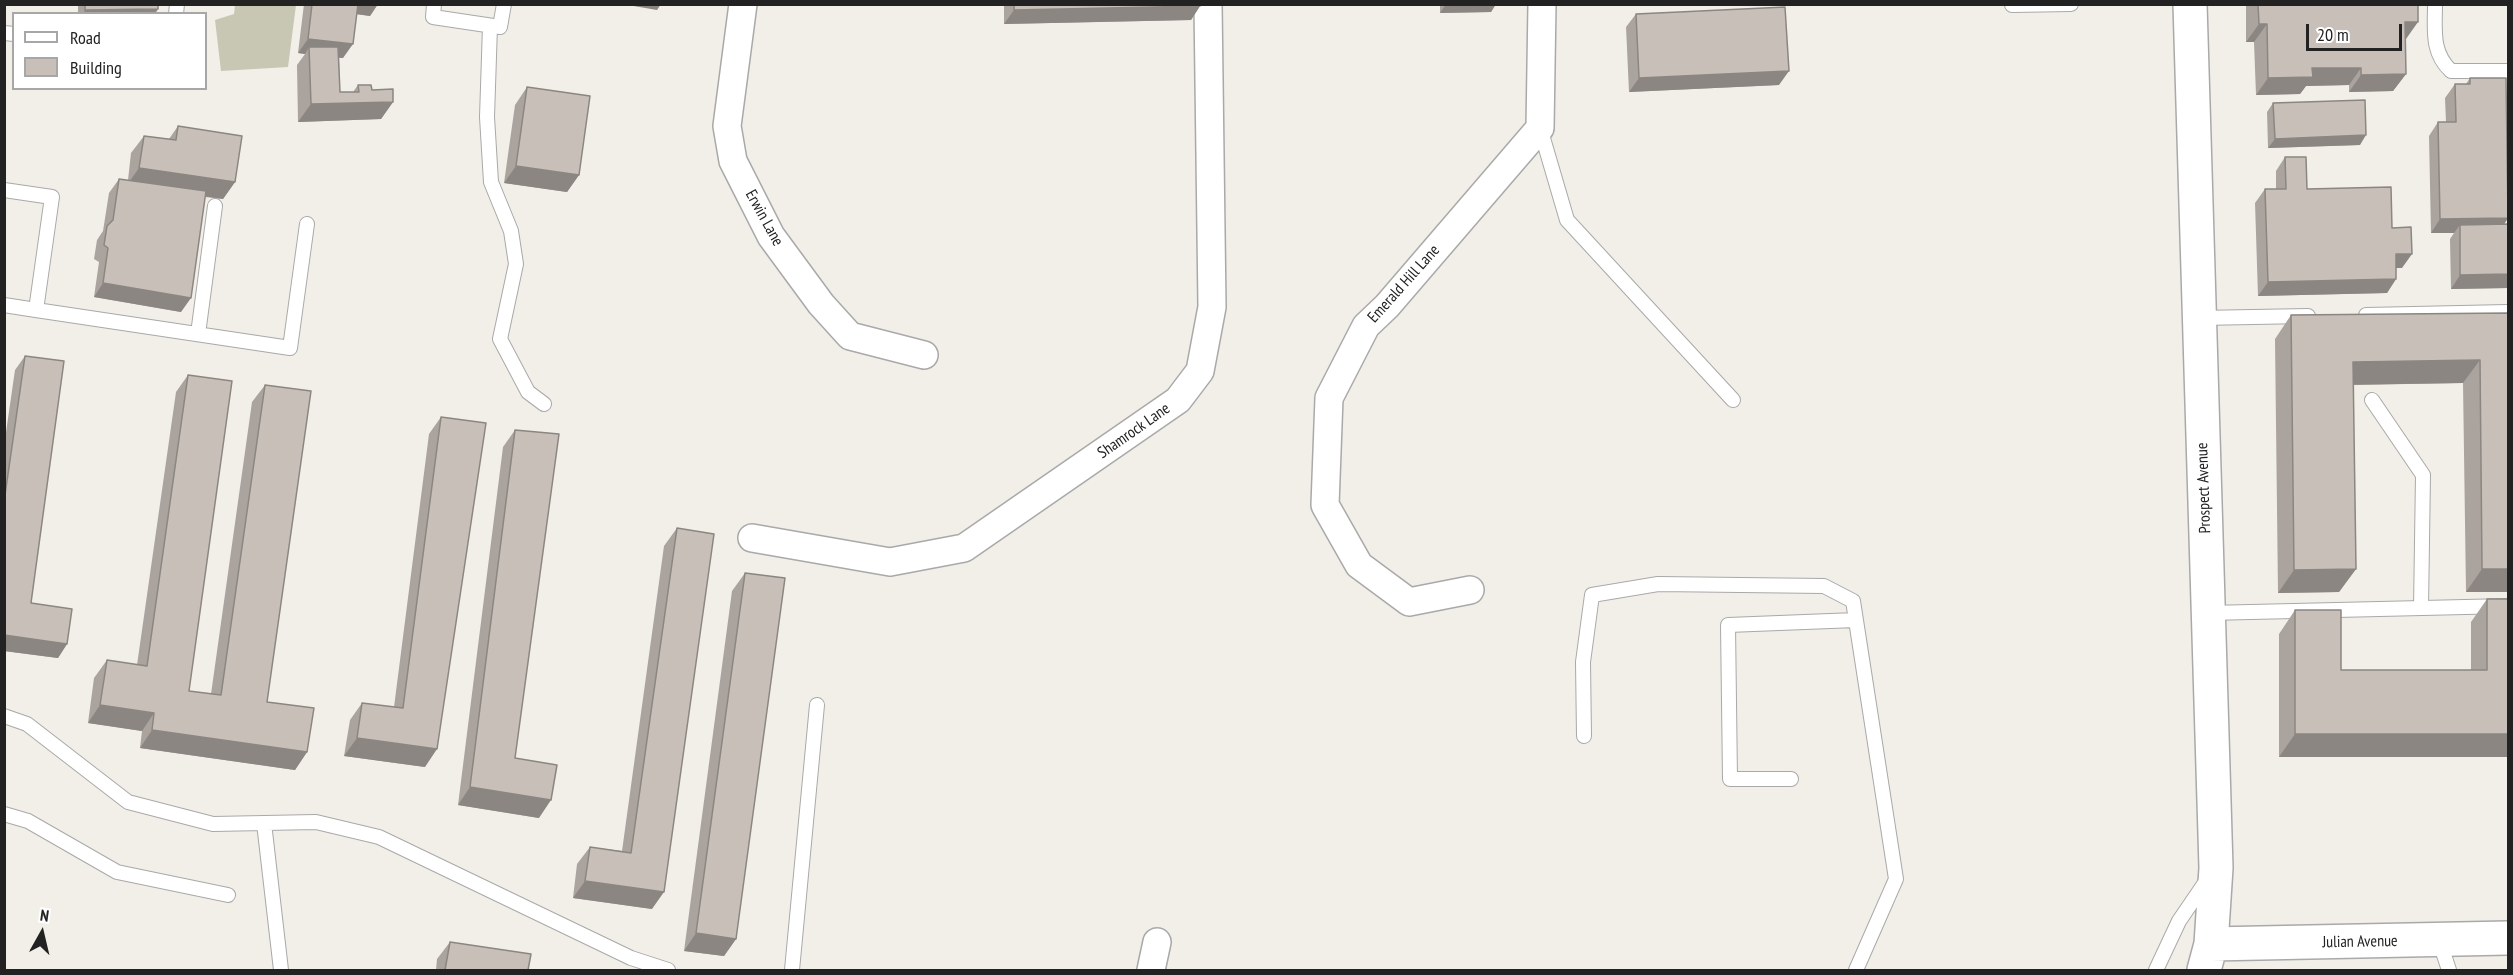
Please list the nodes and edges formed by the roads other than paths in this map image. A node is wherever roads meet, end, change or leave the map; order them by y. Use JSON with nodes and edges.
{"nodes":[{"id":1,"x":434,"y":4,"type":"edge"},
{"id":2,"x":504,"y":4,"type":"edge"},
{"id":3,"x":743,"y":4,"type":"edge"},
{"id":4,"x":1208,"y":4,"type":"edge"},
{"id":5,"x":1542,"y":4,"type":"edge"},
{"id":6,"x":2071,"y":4,"type":"edge"},
{"id":7,"x":2190,"y":4,"type":"edge"},
{"id":8,"x":2435,"y":4,"type":"edge"},
{"id":9,"x":2012,"y":5,"type":"edge"},
{"id":10,"x":490,"y":26,"type":"junction"},
{"id":11,"x":2508,"y":71,"type":"edge"},
{"id":12,"x":1540,"y":128,"type":"junction"},
{"id":13,"x":4,"y":190,"type":"edge"},
{"id":14,"x":215,"y":207,"type":"edge"},
{"id":15,"x":307,"y":224,"type":"dead end"},
{"id":16,"x":4,"y":305,"type":"edge"},
{"id":17,"x":36,"y":310,"type":"junction"},
{"id":18,"x":2508,"y":312,"type":"edge"},
{"id":19,"x":2354,"y":315,"type":"edge"},
{"id":20,"x":2318,"y":316,"type":"edge"},
{"id":21,"x":2199,"y":318,"type":"junction"},
{"id":22,"x":198,"y":334,"type":"junction"},
{"id":23,"x":924,"y":355,"type":"dead end"},
{"id":24,"x":1733,"y":400,"type":"dead end"},
{"id":25,"x":2372,"y":400,"type":"edge"},
{"id":26,"x":544,"y":404,"type":"dead end"},
{"id":27,"x":752,"y":538,"type":"dead end"},
{"id":28,"x":1470,"y":590,"type":"dead end"},
{"id":29,"x":2508,"y":606,"type":"edge"},
{"id":30,"x":2421,"y":608,"type":"junction"},
{"id":31,"x":2208,"y":613,"type":"junction"},
{"id":32,"x":1856,"y":620,"type":"junction"},
{"id":33,"x":817,"y":705,"type":"dead end"},
{"id":34,"x":4,"y":716,"type":"edge"},
{"id":35,"x":1584,"y":736,"type":"dead end"},
{"id":36,"x":1791,"y":779,"type":"dead end"},
{"id":37,"x":4,"y":814,"type":"edge"},
{"id":38,"x":264,"y":823,"type":"junction"},
{"id":39,"x":2216,"y":868,"type":"junction"},
{"id":40,"x":228,"y":895,"type":"dead end"},
{"id":41,"x":2508,"y":938,"type":"edge"},
{"id":42,"x":1157,"y":942,"type":"dead end"},
{"id":43,"x":2444,"y":956,"type":"edge"},
{"id":44,"x":2207,"y":957,"type":"edge"},
{"id":45,"x":281,"y":970,"type":"edge"},
{"id":46,"x":669,"y":970,"type":"edge"},
{"id":47,"x":792,"y":970,"type":"edge"},
{"id":48,"x":1150,"y":970,"type":"edge"},
{"id":49,"x":1856,"y":970,"type":"edge"},
{"id":50,"x":2156,"y":970,"type":"edge"}],
"edges":[{"from":1,"to":10,"type":"lane"},
{"from":2,"to":10,"type":"lane"},
{"from":3,"to":23,"type":"street","name":"Erwin Lane"},
{"from":4,"to":27,"type":"street","name":"Shamrock Lane"},
{"from":5,"to":12,"type":"street"},
{"from":6,"to":9,"type":"lane"},
{"from":7,"to":21,"type":"street","name":"Prospect Avenue"},
{"from":8,"to":11,"type":"lane"},
{"from":10,"to":26,"type":"lane"},
{"from":12,"to":24,"type":"lane"},
{"from":12,"to":28,"type":"street","name":"Emerald Hill Lane"},
{"from":13,"to":17,"type":"lane"},
{"from":14,"to":22,"type":"lane"},
{"from":15,"to":22,"type":"lane"},
{"from":16,"to":17,"type":"lane"},
{"from":17,"to":22,"type":"lane"},
{"from":18,"to":19,"type":"lane"},
{"from":20,"to":21,"type":"lane"},
{"from":21,"to":31,"type":"street","name":"Prospect Avenue"},
{"from":25,"to":30,"type":"lane"},
{"from":29,"to":30,"type":"lane"},
{"from":30,"to":31,"type":"lane"},
{"from":31,"to":39,"type":"street","name":"Prospect Avenue"},
{"from":32,"to":35,"type":"lane"},
{"from":32,"to":36,"type":"lane"},
{"from":32,"to":49,"type":"lane"},
{"from":33,"to":47,"type":"lane"},
{"from":34,"to":38,"type":"lane"},
{"from":37,"to":40,"type":"lane"},
{"from":38,"to":45,"type":"lane"},
{"from":38,"to":46,"type":"lane"},
{"from":39,"to":44,"type":"street","name":"Prospect Avenue"},
{"from":39,"to":50,"type":"lane"},
{"from":41,"to":43,"type":"street","name":"Julian Avenue"},
{"from":42,"to":48,"type":"street"},
{"from":43,"to":44,"type":"street","name":"Julian Avenue"}]}
